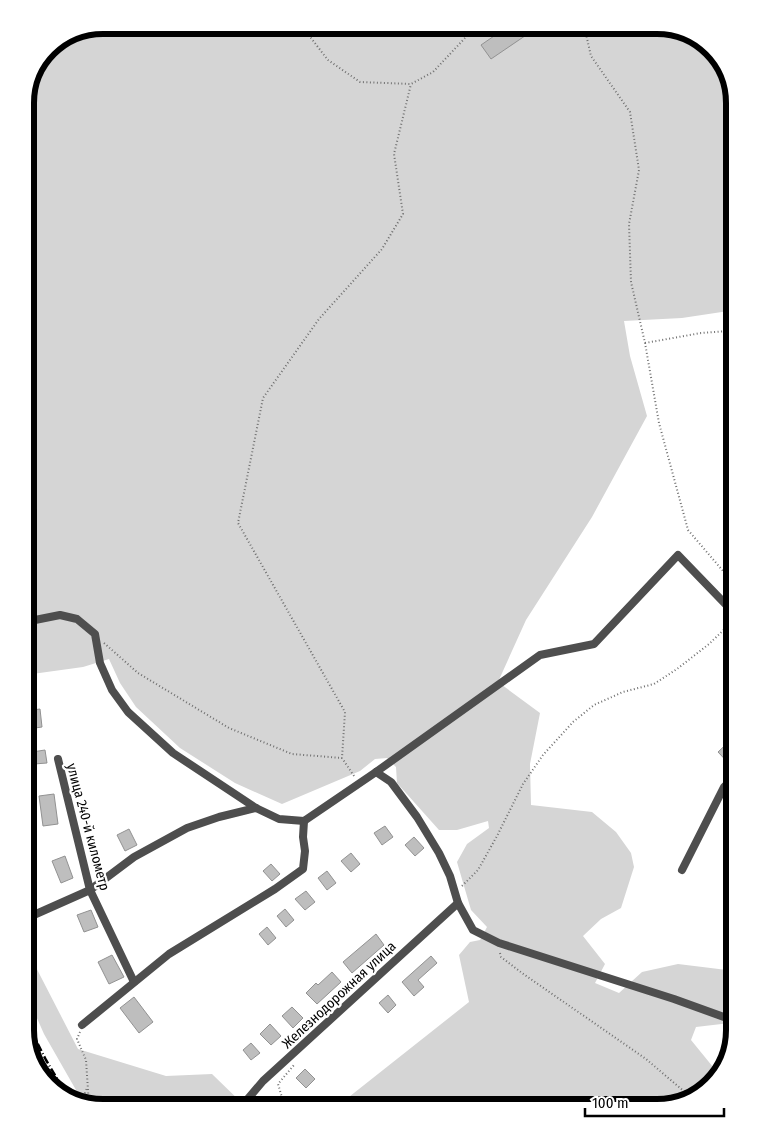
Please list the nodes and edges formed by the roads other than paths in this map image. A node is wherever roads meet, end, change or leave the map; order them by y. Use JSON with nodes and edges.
{"nodes":[{"id":1,"x":726,"y":605,"type":"edge"},
{"id":2,"x":34,"y":620,"type":"edge"},
{"id":3,"x":58,"y":759,"type":"dead end"},
{"id":4,"x":376,"y":772,"type":"junction"},
{"id":5,"x":726,"y":785,"type":"edge"},
{"id":6,"x":256,"y":808,"type":"junction"},
{"id":7,"x":304,"y":821,"type":"junction"},
{"id":8,"x":682,"y":870,"type":"dead end"},
{"id":9,"x":90,"y":890,"type":"junction"},
{"id":10,"x":458,"y":903,"type":"junction"},
{"id":11,"x":34,"y":914,"type":"edge"},
{"id":12,"x":134,"y":982,"type":"junction"},
{"id":13,"x":726,"y":1018,"type":"edge"},
{"id":14,"x":82,"y":1025,"type":"road end"},
{"id":15,"x":248,"y":1099,"type":"edge"}],
"edges":[{"from":1,"to":4,"type":"street"},
{"from":2,"to":6,"type":"street"},
{"from":3,"to":9,"type":"street","name":"улица 240-й километр"},
{"from":4,"to":7,"type":"street"},
{"from":4,"to":10,"type":"street"},
{"from":5,"to":8,"type":"street"},
{"from":6,"to":7,"type":"street"},
{"from":6,"to":9,"type":"street"},
{"from":7,"to":12,"type":"street"},
{"from":9,"to":11,"type":"street"},
{"from":9,"to":12,"type":"street","name":"улица 240-й километр"},
{"from":10,"to":13,"type":"street"},
{"from":10,"to":15,"type":"street","name":"Железнодорожная улица"},
{"from":12,"to":14,"type":"street"}]}
